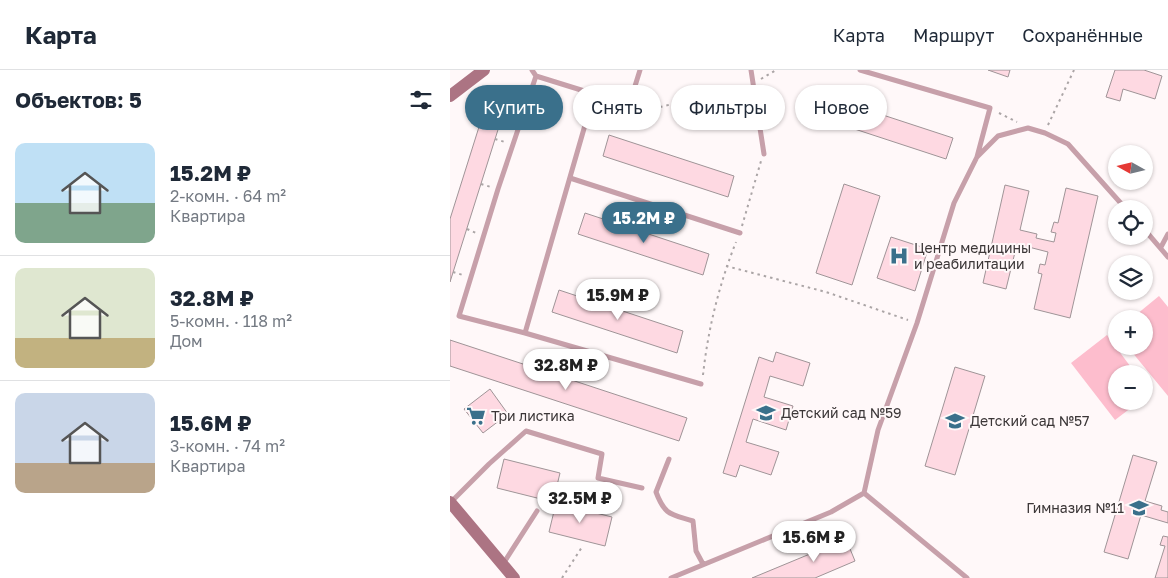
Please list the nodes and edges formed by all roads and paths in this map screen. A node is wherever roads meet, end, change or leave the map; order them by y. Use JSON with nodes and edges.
{"nodes":[{"id":1,"x":484,"y":70,"type":"edge"},
{"id":2,"x":532,"y":70,"type":"edge"},
{"id":3,"x":640,"y":70,"type":"edge"},
{"id":4,"x":751,"y":70,"type":"edge"},
{"id":5,"x":776,"y":70,"type":"edge"},
{"id":6,"x":860,"y":70,"type":"edge"},
{"id":7,"x":1074,"y":70,"type":"edge"},
{"id":8,"x":536,"y":76,"type":"junction"},
{"id":9,"x":753,"y":84,"type":"junction"},
{"id":10,"x":635,"y":85,"type":"edge"},
{"id":11,"x":573,"y":87,"type":"edge"},
{"id":12,"x":450,"y":96,"type":"edge"},
{"id":13,"x":661,"y":106,"type":"edge"},
{"id":14,"x":990,"y":108,"type":"junction"},
{"id":15,"x":1028,"y":128,"type":"junction"},
{"id":16,"x":584,"y":130,"type":"edge"},
{"id":17,"x":1045,"y":132,"type":"junction"},
{"id":18,"x":764,"y":154,"type":"joint"},
{"id":19,"x":977,"y":157,"type":"junction"},
{"id":20,"x":570,"y":178,"type":"junction"},
{"id":21,"x":1118,"y":200,"type":"edge"},
{"id":22,"x":740,"y":233,"type":"junction"},
{"id":23,"x":1168,"y":234,"type":"edge"},
{"id":24,"x":1153,"y":239,"type":"edge"},
{"id":25,"x":1160,"y":247,"type":"junction"},
{"id":26,"x":1168,"y":257,"type":"edge"},
{"id":27,"x":726,"y":266,"type":"junction"},
{"id":28,"x":917,"y":323,"type":"junction"},
{"id":29,"x":525,"y":334,"type":"junction"},
{"id":30,"x":701,"y":384,"type":"joint"},
{"id":31,"x":669,"y":459,"type":"dead end"},
{"id":32,"x":642,"y":488,"type":"dead end"},
{"id":33,"x":864,"y":493,"type":"junction"},
{"id":34,"x":450,"y":502,"type":"edge"},
{"id":35,"x":538,"y":511,"type":"dead end"},
{"id":36,"x":582,"y":547,"type":"dead end"},
{"id":37,"x":703,"y":564,"type":"junction"},
{"id":38,"x":503,"y":565,"type":"junction"},
{"id":39,"x":514,"y":578,"type":"edge"},
{"id":40,"x":562,"y":578,"type":"edge"},
{"id":41,"x":671,"y":578,"type":"edge"},
{"id":42,"x":966,"y":578,"type":"edge"}],
"edges":[{"from":1,"to":12,"type":"street"},
{"from":2,"to":8,"type":"lane"},
{"from":3,"to":10,"type":"lane"},
{"from":4,"to":9,"type":"lane"},
{"from":5,"to":9,"type":"path"},
{"from":6,"to":14,"type":"lane"},
{"from":7,"to":17,"type":"path"},
{"from":8,"to":11,"type":"lane"},
{"from":8,"to":29,"type":"lane"},
{"from":9,"to":13,"type":"path"},
{"from":9,"to":18,"type":"lane"},
{"from":14,"to":15,"type":"path"},
{"from":14,"to":19,"type":"lane"},
{"from":15,"to":17,"type":"lane"},
{"from":15,"to":19,"type":"lane"},
{"from":16,"to":20,"type":"lane"},
{"from":17,"to":21,"type":"lane"},
{"from":18,"to":22,"type":"path"},
{"from":19,"to":28,"type":"lane"},
{"from":20,"to":22,"type":"lane"},
{"from":20,"to":29,"type":"lane"},
{"from":22,"to":27,"type":"path"},
{"from":23,"to":25,"type":"lane"},
{"from":24,"to":25,"type":"lane"},
{"from":25,"to":26,"type":"lane"},
{"from":27,"to":28,"type":"path"},
{"from":27,"to":30,"type":"path"},
{"from":28,"to":33,"type":"lane"},
{"from":29,"to":30,"type":"lane"},
{"from":31,"to":37,"type":"lane"},
{"from":32,"to":34,"type":"lane"},
{"from":33,"to":37,"type":"lane"},
{"from":33,"to":42,"type":"lane"},
{"from":34,"to":38,"type":"street"},
{"from":35,"to":38,"type":"lane"},
{"from":36,"to":40,"type":"path"},
{"from":37,"to":41,"type":"lane"},
{"from":38,"to":39,"type":"street"}]}
